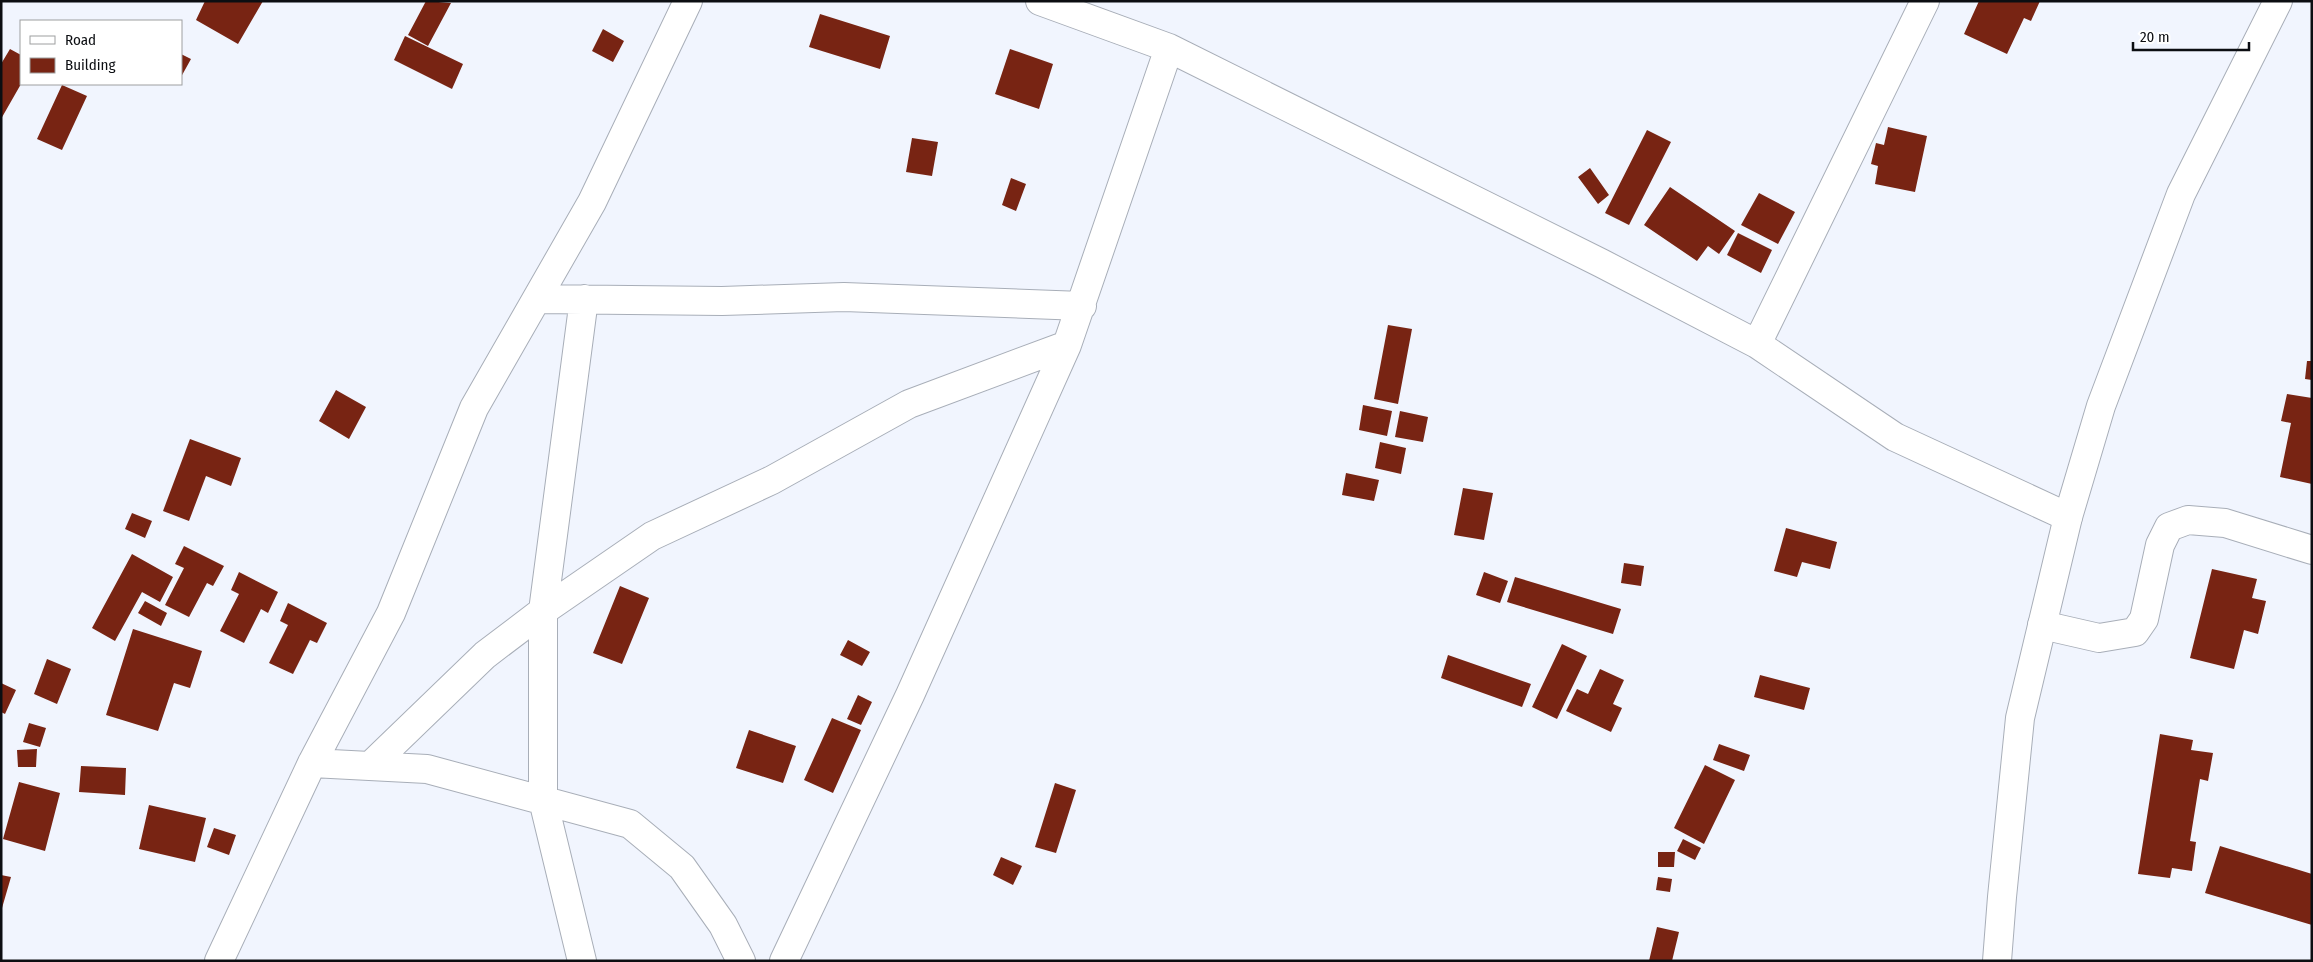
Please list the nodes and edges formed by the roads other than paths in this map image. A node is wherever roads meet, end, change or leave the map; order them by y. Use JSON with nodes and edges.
{"nodes":[{"id":1,"x":688,"y":1,"type":"edge"},
{"id":2,"x":1040,"y":1,"type":"edge"},
{"id":3,"x":1926,"y":1,"type":"edge"},
{"id":4,"x":2278,"y":1,"type":"edge"},
{"id":5,"x":1169,"y":48,"type":"junction"},
{"id":6,"x":537,"y":298,"type":"junction"},
{"id":7,"x":584,"y":299,"type":"junction"},
{"id":8,"x":1082,"y":306,"type":"junction"},
{"id":9,"x":1757,"y":344,"type":"junction"},
{"id":10,"x":1067,"y":345,"type":"junction"},
{"id":11,"x":2068,"y":517,"type":"junction"},
{"id":12,"x":2312,"y":550,"type":"edge"},
{"id":13,"x":543,"y":611,"type":"junction"},
{"id":14,"x":2042,"y":625,"type":"junction"},
{"id":15,"x":312,"y":763,"type":"junction"},
{"id":16,"x":370,"y":766,"type":"junction"},
{"id":17,"x":543,"y":800,"type":"junction"},
{"id":18,"x":219,"y":961,"type":"edge"},
{"id":19,"x":582,"y":961,"type":"edge"},
{"id":20,"x":742,"y":961,"type":"edge"},
{"id":21,"x":784,"y":961,"type":"edge"},
{"id":22,"x":1997,"y":961,"type":"edge"}],
"edges":[{"from":1,"to":6,"type":"street"},
{"from":2,"to":5,"type":"street"},
{"from":3,"to":9,"type":"street"},
{"from":4,"to":11,"type":"street"},
{"from":5,"to":8,"type":"street"},
{"from":5,"to":9,"type":"street"},
{"from":6,"to":7,"type":"street"},
{"from":6,"to":15,"type":"street"},
{"from":7,"to":8,"type":"street"},
{"from":7,"to":13,"type":"street"},
{"from":8,"to":10,"type":"street"},
{"from":9,"to":11,"type":"street"},
{"from":10,"to":13,"type":"street"},
{"from":10,"to":21,"type":"street"},
{"from":11,"to":14,"type":"street"},
{"from":12,"to":14,"type":"street"},
{"from":13,"to":16,"type":"street"},
{"from":13,"to":17,"type":"street"},
{"from":14,"to":22,"type":"street"},
{"from":15,"to":16,"type":"street"},
{"from":15,"to":18,"type":"street"},
{"from":16,"to":17,"type":"street"},
{"from":17,"to":19,"type":"street"},
{"from":17,"to":20,"type":"street"}]}
